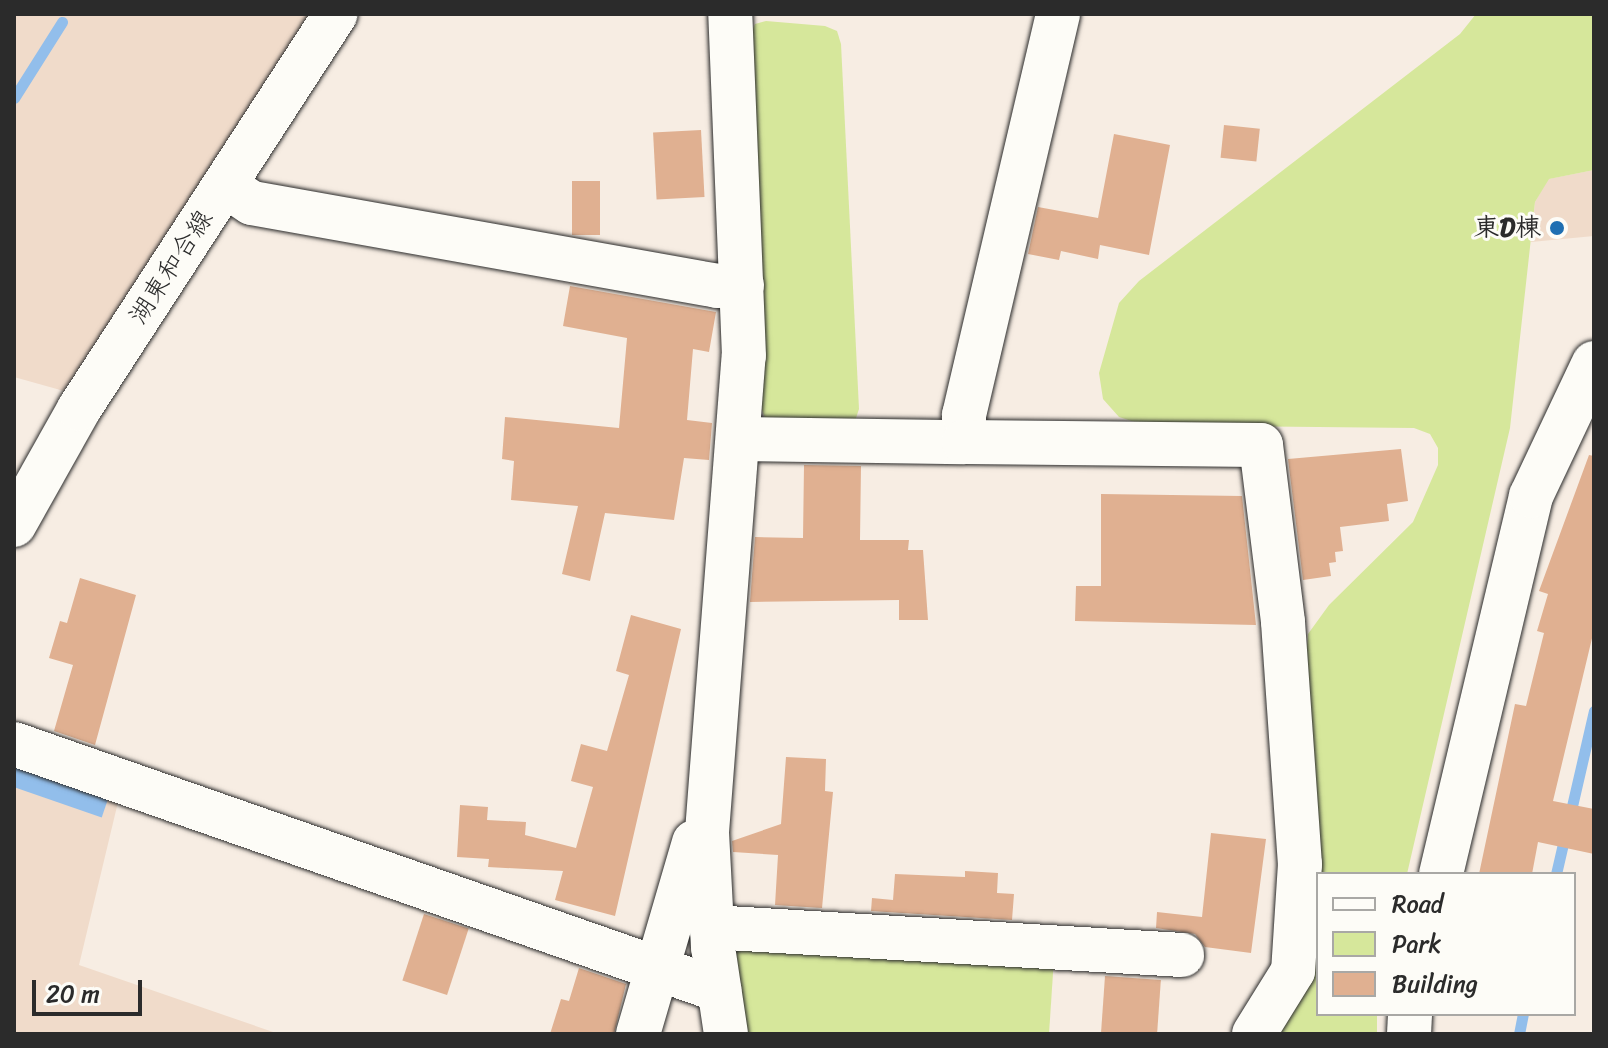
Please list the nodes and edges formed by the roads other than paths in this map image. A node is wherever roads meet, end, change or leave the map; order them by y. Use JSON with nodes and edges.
{"nodes":[{"id":1,"x":336,"y":14,"type":"edge"},
{"id":2,"x":730,"y":14,"type":"edge"},
{"id":3,"x":1058,"y":14,"type":"edge"},
{"id":4,"x":225,"y":185,"type":"junction"},
{"id":5,"x":742,"y":285,"type":"junction"},
{"id":6,"x":1592,"y":370,"type":"edge"},
{"id":7,"x":740,"y":439,"type":"junction"},
{"id":8,"x":964,"y":442,"type":"junction"},
{"id":9,"x":14,"y":525,"type":"edge"},
{"id":10,"x":14,"y":744,"type":"edge"},
{"id":11,"x":708,"y":794,"type":"junction"},
{"id":12,"x":1441,"y":872,"type":"edge"},
{"id":13,"x":711,"y":927,"type":"junction"},
{"id":14,"x":1182,"y":955,"type":"dead end"},
{"id":15,"x":657,"y":969,"type":"junction"},
{"id":16,"x":719,"y":990,"type":"junction"},
{"id":17,"x":638,"y":1034,"type":"edge"},
{"id":18,"x":726,"y":1034,"type":"edge"},
{"id":19,"x":1254,"y":1034,"type":"edge"}],
"edges":[{"from":1,"to":4,"type":"street","name":"湖東和合線"},
{"from":2,"to":5,"type":"street"},
{"from":3,"to":8,"type":"street"},
{"from":4,"to":5,"type":"street"},
{"from":4,"to":9,"type":"street","name":"湖東和合線"},
{"from":5,"to":7,"type":"street"},
{"from":6,"to":12,"type":"street"},
{"from":7,"to":8,"type":"street"},
{"from":7,"to":11,"type":"street"},
{"from":8,"to":19,"type":"street"},
{"from":10,"to":15,"type":"street"},
{"from":11,"to":13,"type":"street"},
{"from":11,"to":15,"type":"street"},
{"from":13,"to":14,"type":"street"},
{"from":13,"to":16,"type":"street"},
{"from":15,"to":16,"type":"street"},
{"from":15,"to":17,"type":"street"},
{"from":16,"to":18,"type":"street"}]}
